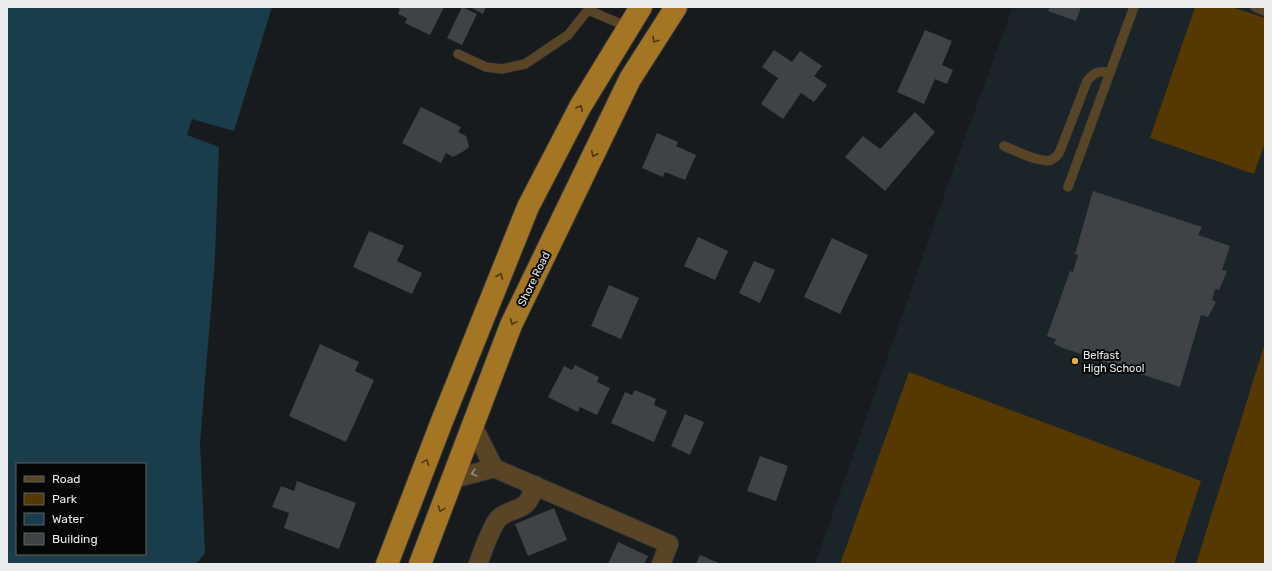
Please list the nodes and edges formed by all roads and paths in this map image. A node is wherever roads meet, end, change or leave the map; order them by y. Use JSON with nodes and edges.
{"nodes":[{"id":1,"x":641,"y":7,"type":"edge"},
{"id":2,"x":676,"y":7,"type":"edge"},
{"id":3,"x":1134,"y":7,"type":"edge"},
{"id":4,"x":1255,"y":7,"type":"edge"},
{"id":5,"x":1265,"y":11,"type":"edge"},
{"id":6,"x":628,"y":27,"type":"junction"},
{"id":7,"x":458,"y":54,"type":"dead end"},
{"id":8,"x":1110,"y":73,"type":"junction"},
{"id":9,"x":1004,"y":146,"type":"dead end"},
{"id":10,"x":1068,"y":187,"type":"dead end"},
{"id":11,"x":473,"y":426,"type":"junction"},
{"id":12,"x":494,"y":468,"type":"junction"},
{"id":13,"x":453,"y":479,"type":"junction"},
{"id":14,"x":535,"y":485,"type":"junction"},
{"id":15,"x":387,"y":564,"type":"edge"},
{"id":16,"x":420,"y":564,"type":"edge"},
{"id":17,"x":478,"y":564,"type":"edge"},
{"id":18,"x":661,"y":564,"type":"edge"}],
"edges":[{"from":1,"to":6,"type":"highway"},
{"from":2,"to":11,"type":"highway","name":"Shore Road","one_way":true},
{"from":3,"to":8,"type":"lane"},
{"from":4,"to":5,"type":"lane"},
{"from":6,"to":7,"type":"lane"},
{"from":15,"to":6,"type":"highway","one_way":true},
{"from":8,"to":9,"type":"lane"},
{"from":8,"to":10,"type":"lane"},
{"from":11,"to":12,"type":"street"},
{"from":11,"to":13,"type":"highway","name":"Shore Road"},
{"from":12,"to":13,"type":"street","one_way":true},
{"from":12,"to":14,"type":"street"},
{"from":13,"to":16,"type":"highway","name":"Shore Road","one_way":true},
{"from":14,"to":17,"type":"street"},
{"from":14,"to":18,"type":"street"}]}
